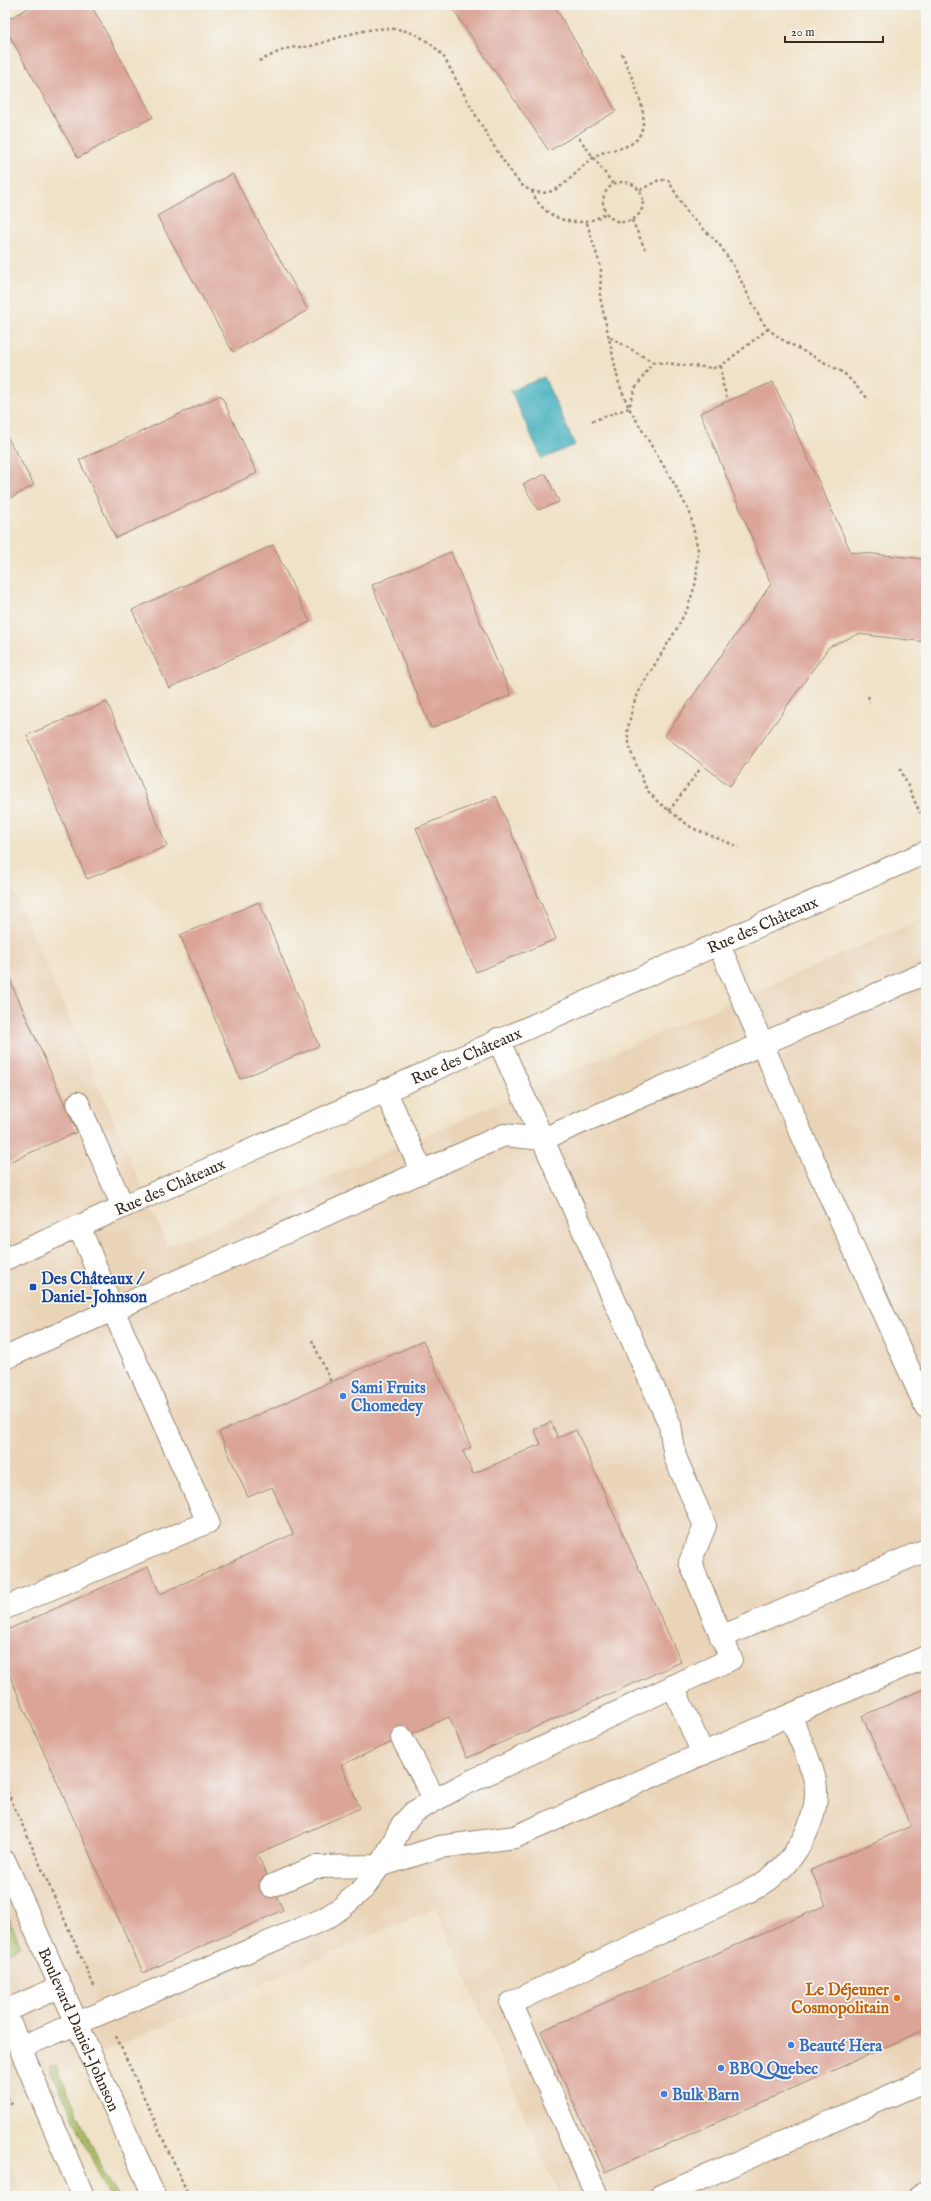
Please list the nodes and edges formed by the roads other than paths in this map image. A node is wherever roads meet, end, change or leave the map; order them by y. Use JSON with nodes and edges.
{"nodes":[{"id":1,"x":926,"y":852,"type":"edge"},
{"id":2,"x":718,"y":943,"type":"junction"},
{"id":3,"x":926,"y":973,"type":"edge"},
{"id":4,"x":498,"y":1039,"type":"junction"},
{"id":5,"x":762,"y":1044,"type":"junction"},
{"id":6,"x":385,"y":1090,"type":"junction"},
{"id":7,"x":78,"y":1103,"type":"dead end"},
{"id":8,"x":543,"y":1139,"type":"junction"},
{"id":9,"x":422,"y":1172,"type":"junction"},
{"id":10,"x":123,"y":1207,"type":"junction"},
{"id":11,"x":79,"y":1226,"type":"junction"},
{"id":12,"x":5,"y":1259,"type":"edge"},
{"id":13,"x":114,"y":1310,"type":"junction"},
{"id":14,"x":5,"y":1358,"type":"edge"},
{"id":15,"x":926,"y":1407,"type":"edge"},
{"id":16,"x":926,"y":1550,"type":"edge"},
{"id":17,"x":5,"y":1608,"type":"edge"},
{"id":18,"x":721,"y":1637,"type":"junction"},
{"id":19,"x":926,"y":1657,"type":"edge"},
{"id":20,"x":673,"y":1686,"type":"junction"},
{"id":21,"x":790,"y":1715,"type":"junction"},
{"id":22,"x":402,"y":1738,"type":"dead end"},
{"id":23,"x":703,"y":1754,"type":"junction"},
{"id":24,"x":435,"y":1800,"type":"junction"},
{"id":25,"x":5,"y":1862,"type":"edge"},
{"id":26,"x":379,"y":1866,"type":"junction"},
{"id":27,"x":271,"y":1886,"type":"dead end"},
{"id":28,"x":60,"y":1986,"type":"junction"},
{"id":29,"x":5,"y":2012,"type":"edge"},
{"id":30,"x":76,"y":2023,"type":"junction"},
{"id":31,"x":21,"y":2047,"type":"junction"},
{"id":32,"x":926,"y":2080,"type":"edge"},
{"id":33,"x":926,"y":2193,"type":"edge"},
{"id":34,"x":83,"y":2196,"type":"edge"},
{"id":35,"x":154,"y":2196,"type":"edge"},
{"id":36,"x":597,"y":2196,"type":"edge"},
{"id":37,"x":661,"y":2196,"type":"edge"},
{"id":38,"x":918,"y":2196,"type":"edge"}],
"edges":[{"from":1,"to":2,"type":"street","name":"Rue des Châteaux"},
{"from":2,"to":4,"type":"street","name":"Rue des Châteaux"},
{"from":2,"to":5,"type":"street"},
{"from":3,"to":5,"type":"street"},
{"from":4,"to":6,"type":"street","name":"Rue des Châteaux"},
{"from":4,"to":8,"type":"street"},
{"from":5,"to":8,"type":"street"},
{"from":5,"to":15,"type":"street"},
{"from":6,"to":9,"type":"street"},
{"from":6,"to":10,"type":"street","name":"Rue des Châteaux"},
{"from":7,"to":10,"type":"street"},
{"from":8,"to":9,"type":"street"},
{"from":8,"to":18,"type":"street"},
{"from":9,"to":13,"type":"street"},
{"from":10,"to":11,"type":"street","name":"Rue des Châteaux"},
{"from":11,"to":12,"type":"street","name":"Rue des Châteaux"},
{"from":11,"to":13,"type":"street"},
{"from":13,"to":14,"type":"street"},
{"from":13,"to":17,"type":"street"},
{"from":16,"to":18,"type":"street"},
{"from":18,"to":20,"type":"street"},
{"from":19,"to":21,"type":"street"},
{"from":20,"to":23,"type":"street"},
{"from":20,"to":24,"type":"street"},
{"from":21,"to":23,"type":"street"},
{"from":21,"to":36,"type":"street"},
{"from":22,"to":24,"type":"street"},
{"from":23,"to":26,"type":"street"},
{"from":24,"to":26,"type":"street"},
{"from":25,"to":28,"type":"street","name":"Boulevard Daniel-Johnson"},
{"from":26,"to":27,"type":"street"},
{"from":26,"to":30,"type":"street"},
{"from":28,"to":29,"type":"street"},
{"from":28,"to":30,"type":"street","name":"Boulevard Daniel-Johnson"},
{"from":29,"to":31,"type":"street"},
{"from":30,"to":31,"type":"street"},
{"from":30,"to":35,"type":"street","name":"Boulevard Daniel-Johnson"},
{"from":31,"to":34,"type":"street"},
{"from":32,"to":37,"type":"street"},
{"from":33,"to":38,"type":"street"}]}
